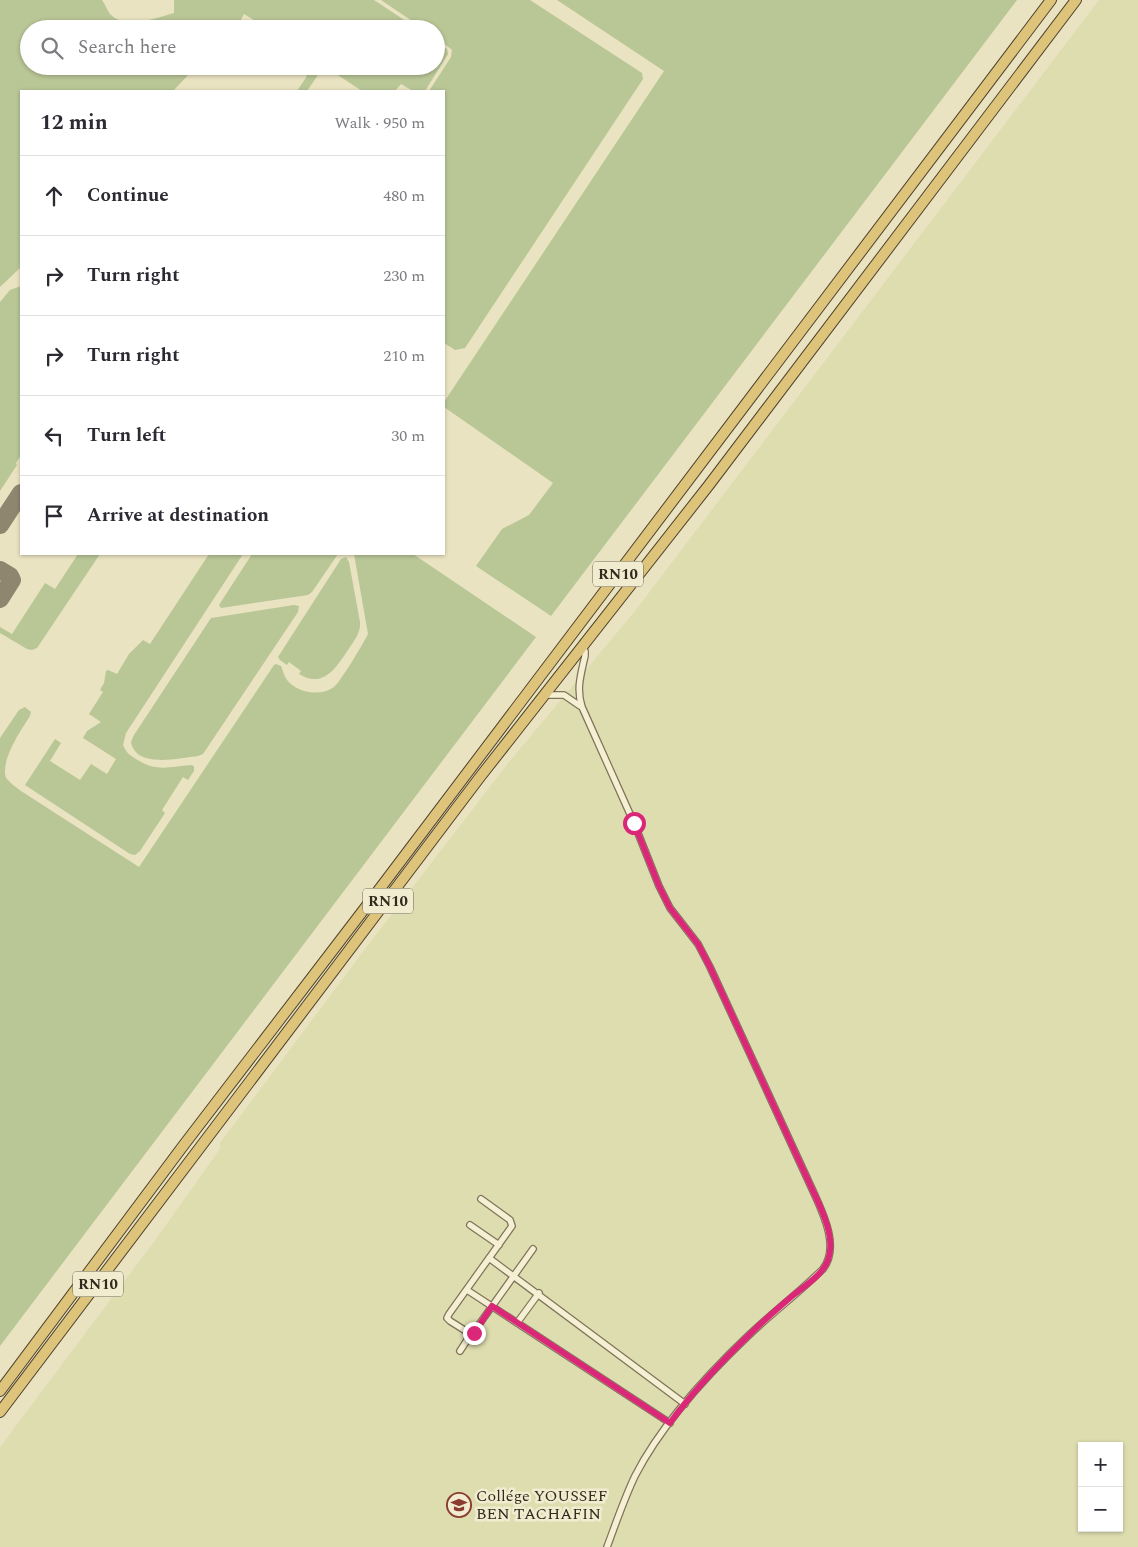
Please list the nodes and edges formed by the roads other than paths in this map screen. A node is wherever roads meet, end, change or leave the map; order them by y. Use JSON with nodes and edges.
{"nodes":[{"id":1,"x":1051,"y":0,"type":"edge"},
{"id":2,"x":1076,"y":0,"type":"edge"},
{"id":3,"x":569,"y":638,"type":"junction"},
{"id":4,"x":581,"y":647,"type":"junction"},
{"id":5,"x":545,"y":695,"type":"junction"},
{"id":6,"x":582,"y":707,"type":"junction"},
{"id":7,"x":183,"y":1146,"type":"junction"},
{"id":8,"x":195,"y":1156,"type":"junction"},
{"id":9,"x":481,"y":1199,"type":"dead end"},
{"id":10,"x":470,"y":1225,"type":"dead end"},
{"id":11,"x":499,"y":1245,"type":"junction"},
{"id":12,"x":533,"y":1249,"type":"dead end"},
{"id":13,"x":489,"y":1258,"type":"junction"},
{"id":14,"x":515,"y":1276,"type":"junction"},
{"id":15,"x":467,"y":1290,"type":"junction"},
{"id":16,"x":539,"y":1293,"type":"junction"},
{"id":17,"x":492,"y":1306,"type":"junction"},
{"id":18,"x":517,"y":1323,"type":"junction"},
{"id":19,"x":471,"y":1334,"type":"junction"},
{"id":20,"x":460,"y":1351,"type":"dead end"},
{"id":21,"x":0,"y":1391,"type":"edge"},
{"id":22,"x":685,"y":1404,"type":"junction"},
{"id":23,"x":0,"y":1412,"type":"edge"},
{"id":24,"x":670,"y":1423,"type":"junction"},
{"id":25,"x":607,"y":1547,"type":"edge"}],
"edges":[{"from":1,"to":3,"type":"highway","number":"RN10"},
{"from":2,"to":4,"type":"highway","number":"RN10"},
{"from":3,"to":4,"type":"highway"},
{"from":3,"to":7,"type":"highway","number":"RN10"},
{"from":4,"to":5,"type":"highway","number":"RN10"},
{"from":4,"to":6,"type":"street"},
{"from":5,"to":6,"type":"street"},
{"from":5,"to":8,"type":"highway","number":"RN10"},
{"from":6,"to":22,"type":"street"},
{"from":7,"to":8,"type":"highway"},
{"from":7,"to":21,"type":"highway","number":"RN10"},
{"from":8,"to":23,"type":"highway","number":"RN10"},
{"from":9,"to":11,"type":"street"},
{"from":10,"to":11,"type":"street"},
{"from":11,"to":13,"type":"street"},
{"from":12,"to":14,"type":"street"},
{"from":13,"to":14,"type":"street"},
{"from":13,"to":15,"type":"street"},
{"from":14,"to":16,"type":"street"},
{"from":14,"to":17,"type":"street"},
{"from":15,"to":17,"type":"street"},
{"from":15,"to":19,"type":"street"},
{"from":16,"to":18,"type":"street"},
{"from":16,"to":22,"type":"street"},
{"from":17,"to":18,"type":"street"},
{"from":17,"to":19,"type":"street"},
{"from":18,"to":24,"type":"street"},
{"from":19,"to":20,"type":"street"},
{"from":22,"to":24,"type":"street"},
{"from":24,"to":25,"type":"street"}]}
